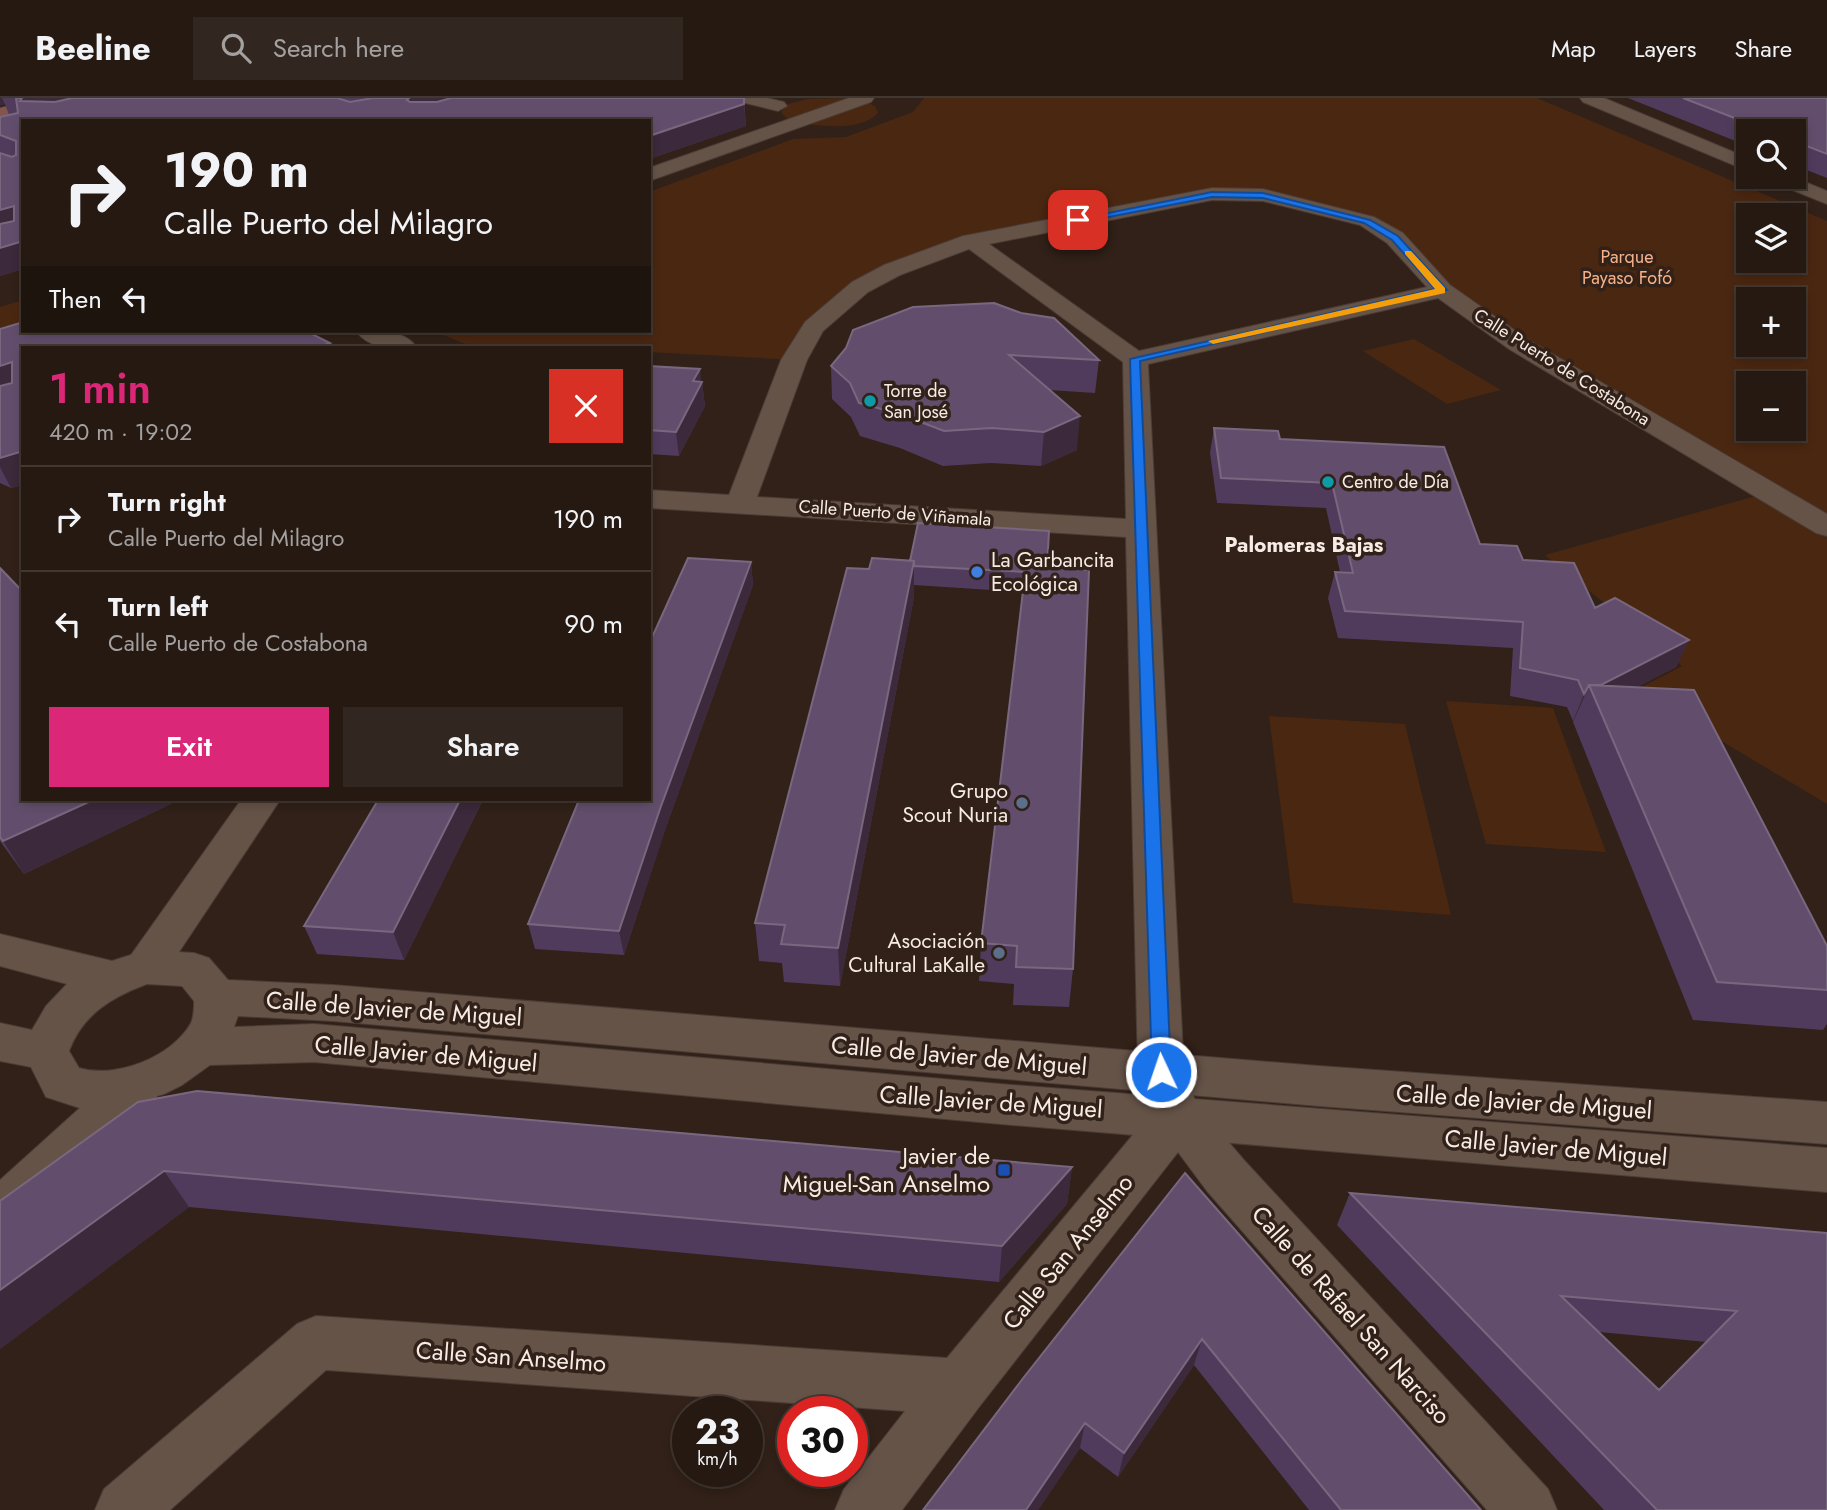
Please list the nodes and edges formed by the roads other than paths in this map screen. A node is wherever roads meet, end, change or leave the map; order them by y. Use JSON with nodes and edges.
{"nodes":[{"id":1,"x":747,"y":98,"type":"edge"},
{"id":2,"x":798,"y":98,"type":"edge"},
{"id":3,"x":865,"y":98,"type":"edge"},
{"id":4,"x":1589,"y":98,"type":"edge"},
{"id":5,"x":64,"y":106,"type":"edge"},
{"id":6,"x":778,"y":106,"type":"junction"},
{"id":7,"x":883,"y":107,"type":"dead end"},
{"id":8,"x":0,"y":113,"type":"edge"},
{"id":9,"x":43,"y":119,"type":"edge"},
{"id":10,"x":791,"y":124,"type":"junction"},
{"id":11,"x":21,"y":125,"type":"edge"},
{"id":12,"x":831,"y":128,"type":"dead end"},
{"id":13,"x":0,"y":130,"type":"edge"},
{"id":14,"x":1736,"y":160,"type":"edge"},
{"id":15,"x":651,"y":174,"type":"edge"},
{"id":16,"x":1806,"y":189,"type":"edge"},
{"id":17,"x":1826,"y":197,"type":"edge"},
{"id":18,"x":971,"y":241,"type":"junction"},
{"id":19,"x":1442,"y":290,"type":"junction"},
{"id":20,"x":372,"y":333,"type":"edge"},
{"id":21,"x":401,"y":346,"type":"edge"},
{"id":22,"x":1135,"y":359,"type":"junction"},
{"id":23,"x":651,"y":499,"type":"edge"},
{"id":24,"x":740,"y":504,"type":"junction"},
{"id":25,"x":1827,"y":527,"type":"edge"},
{"id":26,"x":1141,"y":529,"type":"junction"},
{"id":27,"x":260,"y":801,"type":"edge"},
{"id":28,"x":0,"y":950,"type":"edge"},
{"id":29,"x":129,"y":973,"type":"junction"},
{"id":30,"x":216,"y":997,"type":"junction"},
{"id":31,"x":0,"y":1042,"type":"edge"},
{"id":32,"x":197,"y":1047,"type":"junction"},
{"id":33,"x":46,"y":1052,"type":"junction"},
{"id":34,"x":139,"y":1084,"type":"junction"},
{"id":35,"x":1170,"y":1094,"type":"junction"},
{"id":36,"x":1827,"y":1124,"type":"edge"},
{"id":37,"x":1827,"y":1170,"type":"edge"},
{"id":38,"x":0,"y":1212,"type":"edge"},
{"id":39,"x":959,"y":1387,"type":"junction"},
{"id":40,"x":125,"y":1510,"type":"edge"},
{"id":41,"x":865,"y":1510,"type":"edge"},
{"id":42,"x":1527,"y":1510,"type":"edge"}],
"edges":[{"from":1,"to":6,"type":"street"},
{"from":2,"to":6,"type":"street"},
{"from":3,"to":7,"type":"street"},
{"from":3,"to":10,"type":"street"},
{"from":4,"to":14,"type":"street"},
{"from":5,"to":8,"type":"main road"},
{"from":5,"to":9,"type":"main road"},
{"from":6,"to":10,"type":"street"},
{"from":10,"to":12,"type":"street"},
{"from":10,"to":15,"type":"street"},
{"from":11,"to":13,"type":"main road"},
{"from":16,"to":17,"type":"street"},
{"from":18,"to":19,"type":"street","name":"Calle Puerto de Costabona"},
{"from":18,"to":22,"type":"street"},
{"from":18,"to":24,"type":"street","name":"Calle Puerto de Costabona"},
{"from":19,"to":22,"type":"street"},
{"from":19,"to":25,"type":"street","name":"Calle Puerto de Costabona"},
{"from":20,"to":21,"type":"street"},
{"from":22,"to":26,"type":"street"},
{"from":23,"to":24,"type":"street","name":"Calle Puerto de Viñamala"},
{"from":24,"to":26,"type":"street","name":"Calle Puerto de Viñamala"},
{"from":26,"to":35,"type":"street"},
{"from":27,"to":29,"type":"street"},
{"from":28,"to":29,"type":"street"},
{"from":29,"to":30,"type":"street"},
{"from":29,"to":33,"type":"street"},
{"from":30,"to":32,"type":"street"},
{"from":30,"to":35,"type":"street","name":"Calle de Javier de Miguel"},
{"from":31,"to":33,"type":"street"},
{"from":32,"to":34,"type":"street"},
{"from":32,"to":35,"type":"street","name":"Calle Javier de Miguel"},
{"from":33,"to":34,"type":"street"},
{"from":34,"to":38,"type":"street"},
{"from":35,"to":36,"type":"street","name":"Calle de Javier de Miguel"},
{"from":35,"to":37,"type":"street","name":"Calle Javier de Miguel"},
{"from":35,"to":39,"type":"street","name":"Calle San Anselmo"},
{"from":35,"to":42,"type":"street","name":"Calle de Rafael San Narciso"},
{"from":39,"to":40,"type":"street","name":"Calle San Anselmo"},
{"from":39,"to":41,"type":"street","name":"Calle San Anselmo"}]}
